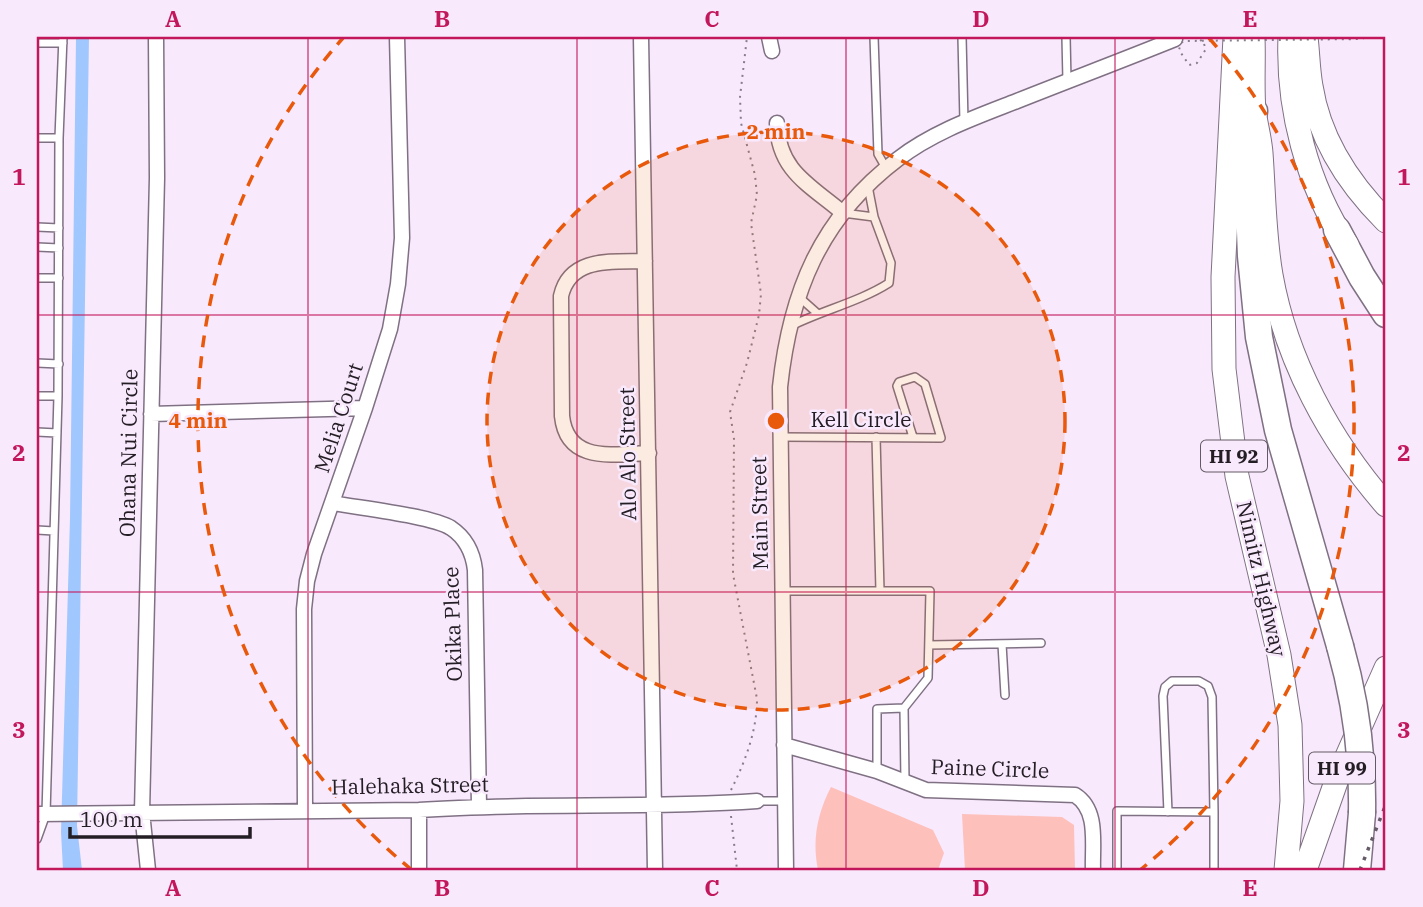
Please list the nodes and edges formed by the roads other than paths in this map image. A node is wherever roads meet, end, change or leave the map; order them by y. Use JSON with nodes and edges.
{"nodes":[{"id":1,"x":156,"y":37,"type":"edge"},
{"id":2,"x":397,"y":37,"type":"edge"},
{"id":3,"x":641,"y":37,"type":"edge"},
{"id":4,"x":874,"y":37,"type":"edge"},
{"id":5,"x":962,"y":37,"type":"edge"},
{"id":6,"x":1066,"y":37,"type":"edge"},
{"id":7,"x":1235,"y":37,"type":"edge"},
{"id":8,"x":1253,"y":37,"type":"edge"},
{"id":9,"x":1290,"y":37,"type":"edge"},
{"id":10,"x":1306,"y":37,"type":"edge"},
{"id":11,"x":1175,"y":39,"type":"road end"},
{"id":12,"x":63,"y":40,"type":"edge"},
{"id":13,"x":38,"y":41,"type":"edge"},
{"id":14,"x":1067,"y":82,"type":"junction"},
{"id":15,"x":1254,"y":111,"type":"junction"},
{"id":16,"x":964,"y":122,"type":"junction"},
{"id":17,"x":777,"y":123,"type":"dead end"},
{"id":18,"x":37,"y":138,"type":"edge"},
{"id":19,"x":59,"y":138,"type":"junction"},
{"id":20,"x":887,"y":169,"type":"junction"},
{"id":21,"x":868,"y":185,"type":"junction"},
{"id":22,"x":843,"y":213,"type":"junction"},
{"id":23,"x":874,"y":217,"type":"junction"},
{"id":24,"x":1386,"y":221,"type":"edge"},
{"id":25,"x":37,"y":227,"type":"edge"},
{"id":26,"x":59,"y":228,"type":"junction"},
{"id":27,"x":1337,"y":230,"type":"junction"},
{"id":28,"x":37,"y":247,"type":"edge"},
{"id":29,"x":59,"y":248,"type":"junction"},
{"id":30,"x":645,"y":261,"type":"junction"},
{"id":31,"x":37,"y":278,"type":"edge"},
{"id":32,"x":59,"y":278,"type":"junction"},
{"id":33,"x":798,"y":295,"type":"junction"},
{"id":34,"x":1386,"y":298,"type":"edge"},
{"id":35,"x":817,"y":313,"type":"junction"},
{"id":36,"x":1386,"y":314,"type":"edge"},
{"id":37,"x":789,"y":327,"type":"junction"},
{"id":38,"x":37,"y":363,"type":"edge"},
{"id":39,"x":59,"y":364,"type":"junction"},
{"id":40,"x":37,"y":396,"type":"edge"},
{"id":41,"x":58,"y":396,"type":"junction"},
{"id":42,"x":365,"y":408,"type":"junction"},
{"id":43,"x":151,"y":414,"type":"junction"},
{"id":44,"x":37,"y":432,"type":"edge"},
{"id":45,"x":57,"y":433,"type":"junction"},
{"id":46,"x":780,"y":437,"type":"junction"},
{"id":47,"x":876,"y":437,"type":"junction"},
{"id":48,"x":913,"y":438,"type":"junction"},
{"id":49,"x":649,"y":453,"type":"junction"},
{"id":50,"x":332,"y":503,"type":"junction"},
{"id":51,"x":1386,"y":505,"type":"edge"},
{"id":52,"x":37,"y":530,"type":"edge"},
{"id":53,"x":54,"y":531,"type":"junction"},
{"id":54,"x":880,"y":591,"type":"junction"},
{"id":55,"x":783,"y":592,"type":"junction"},
{"id":56,"x":1041,"y":643,"type":"dead end"},
{"id":57,"x":1002,"y":644,"type":"junction"},
{"id":58,"x":929,"y":645,"type":"junction"},
{"id":59,"x":1386,"y":668,"type":"edge"},
{"id":60,"x":1005,"y":695,"type":"dead end"},
{"id":61,"x":904,"y":708,"type":"junction"},
{"id":62,"x":785,"y":745,"type":"junction"},
{"id":63,"x":877,"y":771,"type":"junction"},
{"id":64,"x":905,"y":782,"type":"junction"},
{"id":65,"x":757,"y":801,"type":"joint"},
{"id":66,"x":785,"y":801,"type":"junction"},
{"id":67,"x":655,"y":805,"type":"junction"},
{"id":68,"x":479,"y":806,"type":"junction"},
{"id":69,"x":305,"y":809,"type":"junction"},
{"id":70,"x":419,"y":810,"type":"junction"},
{"id":71,"x":142,"y":812,"type":"junction"},
{"id":72,"x":1168,"y":812,"type":"junction"},
{"id":73,"x":1214,"y":812,"type":"junction"},
{"id":74,"x":46,"y":813,"type":"edge"},
{"id":75,"x":37,"y":839,"type":"edge"},
{"id":76,"x":148,"y":870,"type":"edge"},
{"id":77,"x":419,"y":870,"type":"edge"},
{"id":78,"x":656,"y":870,"type":"edge"},
{"id":79,"x":786,"y":870,"type":"edge"},
{"id":80,"x":1093,"y":870,"type":"edge"},
{"id":81,"x":1117,"y":870,"type":"edge"},
{"id":82,"x":1214,"y":870,"type":"edge"},
{"id":83,"x":1286,"y":870,"type":"edge"},
{"id":84,"x":1306,"y":870,"type":"edge"},
{"id":85,"x":1357,"y":870,"type":"edge"}],
"edges":[{"from":1,"to":43,"type":"street","name":"Ohana Nui Circle"},
{"from":2,"to":42,"type":"street","name":"Melia Court"},
{"from":3,"to":30,"type":"street","name":"Alo Alo Street"},
{"from":4,"to":20,"type":"lane"},
{"from":5,"to":16,"type":"lane"},
{"from":6,"to":14,"type":"lane"},
{"from":7,"to":83,"type":"main road","name":"Nimitz Highway","number":"HI 92"},
{"from":8,"to":15,"type":"main road"},
{"from":9,"to":27,"type":"main road"},
{"from":10,"to":24,"type":"main road"},
{"from":11,"to":14,"type":"street","name":"Main Street"},
{"from":12,"to":13,"type":"lane"},
{"from":12,"to":19,"type":"lane"},
{"from":14,"to":16,"type":"street","name":"Main Street"},
{"from":15,"to":51,"type":"main road"},
{"from":15,"to":85,"type":"highway","bridge":true},
{"from":16,"to":20,"type":"street","name":"Main Street"},
{"from":17,"to":22,"type":"street"},
{"from":18,"to":19,"type":"lane"},
{"from":19,"to":26,"type":"lane"},
{"from":20,"to":21,"type":"street","name":"Main Street"},
{"from":21,"to":22,"type":"street","name":"Main Street"},
{"from":21,"to":23,"type":"lane"},
{"from":22,"to":23,"type":"lane"},
{"from":22,"to":33,"type":"street","name":"Main Street"},
{"from":23,"to":35,"type":"lane"},
{"from":25,"to":26,"type":"lane"},
{"from":26,"to":29,"type":"lane"},
{"from":27,"to":34,"type":"main road"},
{"from":27,"to":36,"type":"highway"},
{"from":28,"to":29,"type":"lane"},
{"from":29,"to":32,"type":"lane"},
{"from":30,"to":49,"type":"street","name":"Alo Alo Street"},
{"from":30,"to":49,"type":"street"},
{"from":31,"to":32,"type":"lane"},
{"from":32,"to":39,"type":"lane"},
{"from":33,"to":35,"type":"lane"},
{"from":33,"to":37,"type":"street","name":"Main Street"},
{"from":35,"to":37,"type":"lane"},
{"from":37,"to":46,"type":"street","name":"Main Street"},
{"from":38,"to":39,"type":"lane"},
{"from":39,"to":41,"type":"lane"},
{"from":40,"to":41,"type":"lane"},
{"from":41,"to":45,"type":"lane"},
{"from":42,"to":43,"type":"street"},
{"from":42,"to":50,"type":"street","name":"Melia Court"},
{"from":43,"to":71,"type":"street","name":"Ohana Nui Circle"},
{"from":44,"to":45,"type":"lane"},
{"from":45,"to":53,"type":"lane"},
{"from":46,"to":47,"type":"lane","name":"Kell Circle"},
{"from":46,"to":55,"type":"street","name":"Main Street"},
{"from":47,"to":48,"type":"lane","name":"Kell Circle"},
{"from":47,"to":54,"type":"lane"},
{"from":48,"to":48,"type":"lane","name":"Kell Circle"},
{"from":49,"to":67,"type":"street","name":"Alo Alo Street"},
{"from":50,"to":68,"type":"street","name":"Okika Place"},
{"from":50,"to":69,"type":"street","name":"Melia Court"},
{"from":52,"to":53,"type":"lane"},
{"from":53,"to":74,"type":"lane"},
{"from":54,"to":55,"type":"lane"},
{"from":54,"to":58,"type":"lane"},
{"from":55,"to":62,"type":"street","name":"Main Street"},
{"from":56,"to":57,"type":"lane"},
{"from":57,"to":58,"type":"lane"},
{"from":57,"to":60,"type":"lane"},
{"from":58,"to":61,"type":"lane"},
{"from":59,"to":84,"type":"main road","number":"HI 99"},
{"from":61,"to":63,"type":"lane"},
{"from":61,"to":64,"type":"lane"},
{"from":62,"to":63,"type":"street","name":"Paine Circle"},
{"from":62,"to":66,"type":"street","name":"Main Street"},
{"from":63,"to":64,"type":"street","name":"Paine Circle"},
{"from":64,"to":80,"type":"street","name":"Paine Circle"},
{"from":65,"to":66,"type":"lane","name":"Halehaka Street"},
{"from":65,"to":67,"type":"street","name":"Halehaka Street"},
{"from":66,"to":79,"type":"street","name":"Main Street"},
{"from":67,"to":68,"type":"street","name":"Halehaka Street"},
{"from":67,"to":78,"type":"street","name":"Alo Alo Street"},
{"from":68,"to":70,"type":"street","name":"Halehaka Street"},
{"from":69,"to":70,"type":"street","name":"Halehaka Street"},
{"from":69,"to":71,"type":"street","name":"Halehaka Street"},
{"from":70,"to":77,"type":"street"},
{"from":71,"to":74,"type":"street","name":"Halehaka Street"},
{"from":71,"to":76,"type":"street","name":"Ohana Nui Circle"},
{"from":72,"to":73,"type":"lane"},
{"from":72,"to":73,"type":"lane"},
{"from":72,"to":81,"type":"lane"},
{"from":73,"to":82,"type":"lane"},
{"from":74,"to":75,"type":"lane"}]}
